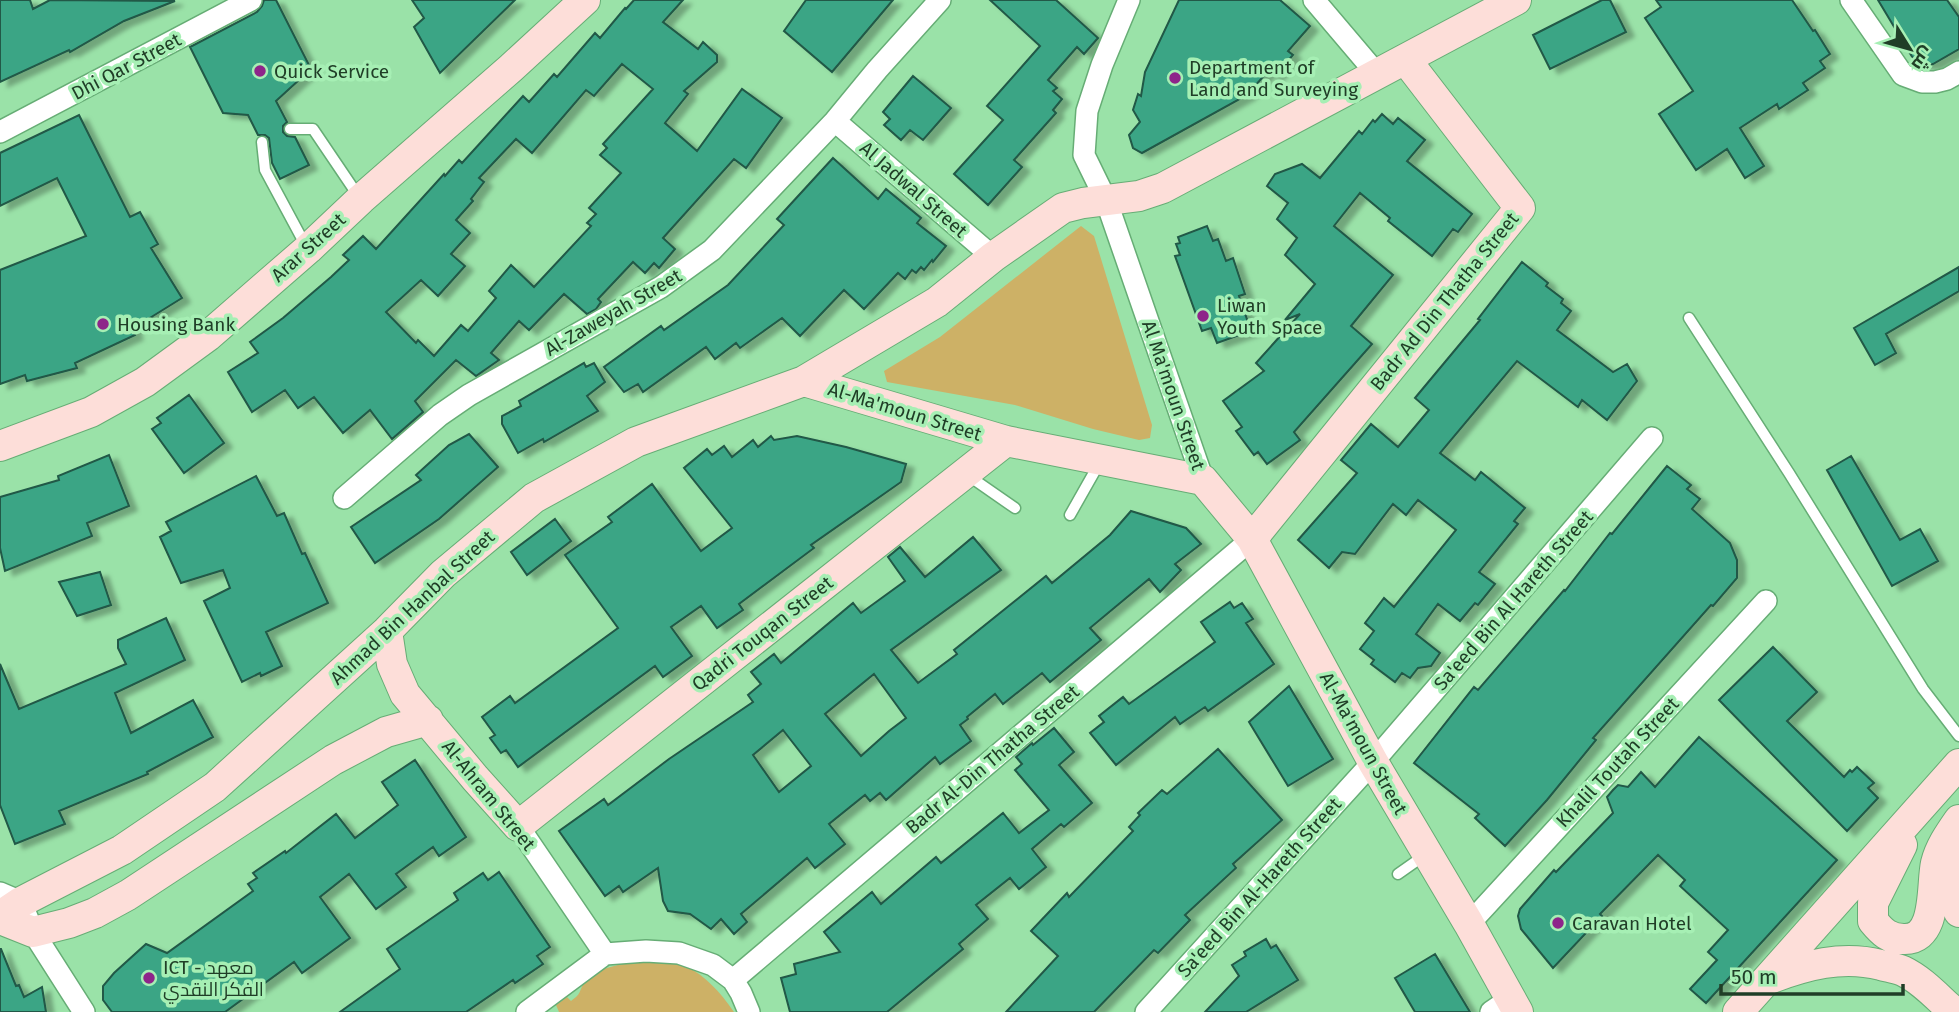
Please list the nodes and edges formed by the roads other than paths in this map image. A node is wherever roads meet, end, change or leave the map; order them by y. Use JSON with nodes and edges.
{"nodes":[{"id":1,"x":251,"y":0,"type":"edge"},
{"id":2,"x":585,"y":0,"type":"edge"},
{"id":3,"x":940,"y":0,"type":"edge"},
{"id":4,"x":1129,"y":0,"type":"edge"},
{"id":5,"x":1314,"y":0,"type":"edge"},
{"id":6,"x":1516,"y":0,"type":"edge"},
{"id":7,"x":1850,"y":0,"type":"edge"},
{"id":8,"x":1406,"y":60,"type":"junction"},
{"id":9,"x":1959,"y":72,"type":"edge"},
{"id":10,"x":1376,"y":74,"type":"junction"},
{"id":11,"x":835,"y":121,"type":"junction"},
{"id":12,"x":290,"y":129,"type":"dead end"},
{"id":13,"x":0,"y":132,"type":"edge"},
{"id":14,"x":262,"y":142,"type":"dead end"},
{"id":15,"x":361,"y":199,"type":"junction"},
{"id":16,"x":1106,"y":200,"type":"junction"},
{"id":17,"x":308,"y":249,"type":"junction"},
{"id":18,"x":993,"y":257,"type":"junction"},
{"id":19,"x":1689,"y":318,"type":"dead end"},
{"id":20,"x":804,"y":381,"type":"junction"},
{"id":21,"x":0,"y":431,"type":"edge"},
{"id":22,"x":39,"y":432,"type":"junction"},
{"id":23,"x":1653,"y":438,"type":"dead end"},
{"id":24,"x":1006,"y":441,"type":"junction"},
{"id":25,"x":0,"y":446,"type":"edge"},
{"id":26,"x":1101,"y":460,"type":"junction"},
{"id":27,"x":965,"y":473,"type":"junction"},
{"id":28,"x":1203,"y":480,"type":"junction"},
{"id":29,"x":344,"y":498,"type":"dead end"},
{"id":30,"x":1016,"y":508,"type":"dead end"},
{"id":31,"x":1070,"y":514,"type":"dead end"},
{"id":32,"x":1252,"y":539,"type":"junction"},
{"id":33,"x":1766,"y":601,"type":"dead end"},
{"id":34,"x":387,"y":631,"type":"junction"},
{"id":35,"x":428,"y":720,"type":"junction"},
{"id":36,"x":1959,"y":736,"type":"edge"},
{"id":37,"x":1373,"y":762,"type":"junction"},
{"id":38,"x":1959,"y":764,"type":"edge"},
{"id":39,"x":215,"y":788,"type":"junction"},
{"id":40,"x":1921,"y":806,"type":"junction"},
{"id":41,"x":238,"y":822,"type":"junction"},
{"id":42,"x":1958,"y":822,"type":"edge"},
{"id":43,"x":519,"y":826,"type":"junction"},
{"id":44,"x":1427,"y":853,"type":"junction"},
{"id":45,"x":1398,"y":874,"type":"dead end"},
{"id":46,"x":5,"y":908,"type":"edge"},
{"id":47,"x":1959,"y":912,"type":"edge"},
{"id":48,"x":1469,"y":924,"type":"junction"},
{"id":49,"x":33,"y":932,"type":"junction"},
{"id":50,"x":605,"y":954,"type":"junction"},
{"id":51,"x":1769,"y":979,"type":"junction"},
{"id":52,"x":733,"y":980,"type":"junction"},
{"id":53,"x":1507,"y":1008,"type":"edge"},
{"id":54,"x":84,"y":1012,"type":"edge"},
{"id":55,"x":527,"y":1012,"type":"edge"},
{"id":56,"x":749,"y":1012,"type":"edge"},
{"id":57,"x":1146,"y":1012,"type":"edge"},
{"id":58,"x":1738,"y":1012,"type":"edge"},
{"id":59,"x":1954,"y":1012,"type":"edge"}],
"edges":[{"from":1,"to":13,"type":"street","name":"Dhi Qar Street"},
{"from":2,"to":15,"type":"street","name":"Arar Street"},
{"from":3,"to":11,"type":"street","name":"Al-Zaweyah Street"},
{"from":4,"to":16,"type":"street","name":"Al Ma'moun Street"},
{"from":5,"to":10,"type":"street"},
{"from":6,"to":8,"type":"street","name":"Ahmad Bin Hanbal Street"},
{"from":7,"to":9,"type":"street"},
{"from":8,"to":10,"type":"street","name":"Ahmad Bin Hanbal Street"},
{"from":8,"to":32,"type":"street","name":"Badr Ad Din Thatha Street"},
{"from":10,"to":16,"type":"street","name":"Ahmad Bin Hanbal Street"},
{"from":11,"to":18,"type":"street","name":"Al Jadwal Street"},
{"from":11,"to":29,"type":"street","name":"Al-Zaweyah Street"},
{"from":12,"to":15,"type":"lane"},
{"from":14,"to":17,"type":"lane"},
{"from":15,"to":17,"type":"street","name":"Arar Street"},
{"from":16,"to":18,"type":"street","name":"Ahmad Bin Hanbal Street"},
{"from":16,"to":28,"type":"street","name":"Al Ma'moun Street"},
{"from":17,"to":22,"type":"street","name":"Arar Street"},
{"from":18,"to":20,"type":"street","name":"Ahmad Bin Hanbal Street"},
{"from":19,"to":36,"type":"lane"},
{"from":20,"to":24,"type":"street","name":"Al-Ma'moun Street"},
{"from":20,"to":34,"type":"street","name":"Ahmad Bin Hanbal Street"},
{"from":21,"to":22,"type":"street"},
{"from":22,"to":25,"type":"street","name":"Arar Street"},
{"from":23,"to":37,"type":"street","name":"Sa'eed Bin Al Hareth Street"},
{"from":24,"to":26,"type":"street","name":"Al Ma'moun Street"},
{"from":24,"to":27,"type":"street","name":"Qadri Touqan Street"},
{"from":26,"to":28,"type":"street","name":"Al Ma'moun Street"},
{"from":26,"to":31,"type":"lane"},
{"from":27,"to":30,"type":"lane"},
{"from":27,"to":43,"type":"street","name":"Qadri Touqan Street"},
{"from":28,"to":32,"type":"street","name":"Al-Ma'moun Street"},
{"from":32,"to":37,"type":"street","name":"Al-Ma'moun Street"},
{"from":32,"to":52,"type":"street","name":"Badr Al-Din Thatha Street"},
{"from":33,"to":48,"type":"street","name":"Khalil Toutah Street"},
{"from":34,"to":35,"type":"street","name":"Al-Ahram Street"},
{"from":34,"to":39,"type":"street","name":"Ahmad Bin Hanbal Street"},
{"from":35,"to":41,"type":"street"},
{"from":35,"to":43,"type":"street","name":"Al-Ahram Street"},
{"from":37,"to":44,"type":"street","name":"Al-Ma'moun Street"},
{"from":37,"to":57,"type":"street","name":"Sa'eed Bin Al-Hareth Street"},
{"from":38,"to":40,"type":"street"},
{"from":39,"to":41,"type":"street"},
{"from":39,"to":46,"type":"street","name":"Ahmad Bin Hanbal Street"},
{"from":40,"to":42,"type":"street"},
{"from":40,"to":51,"type":"street"},
{"from":41,"to":49,"type":"street"},
{"from":42,"to":47,"type":"street"},
{"from":43,"to":50,"type":"street","name":"Al-Ahram Street"},
{"from":44,"to":45,"type":"lane"},
{"from":44,"to":48,"type":"street","name":"Al-Ma'moun Street"},
{"from":46,"to":49,"type":"street","name":"Ahmad Bin Hanbal Street"},
{"from":48,"to":53,"type":"street","name":"Al-Ma'moun Street"},
{"from":49,"to":54,"type":"street"},
{"from":50,"to":52,"type":"street"},
{"from":50,"to":55,"type":"street"},
{"from":51,"to":58,"type":"street"},
{"from":51,"to":59,"type":"street"},
{"from":52,"to":56,"type":"street"}]}
